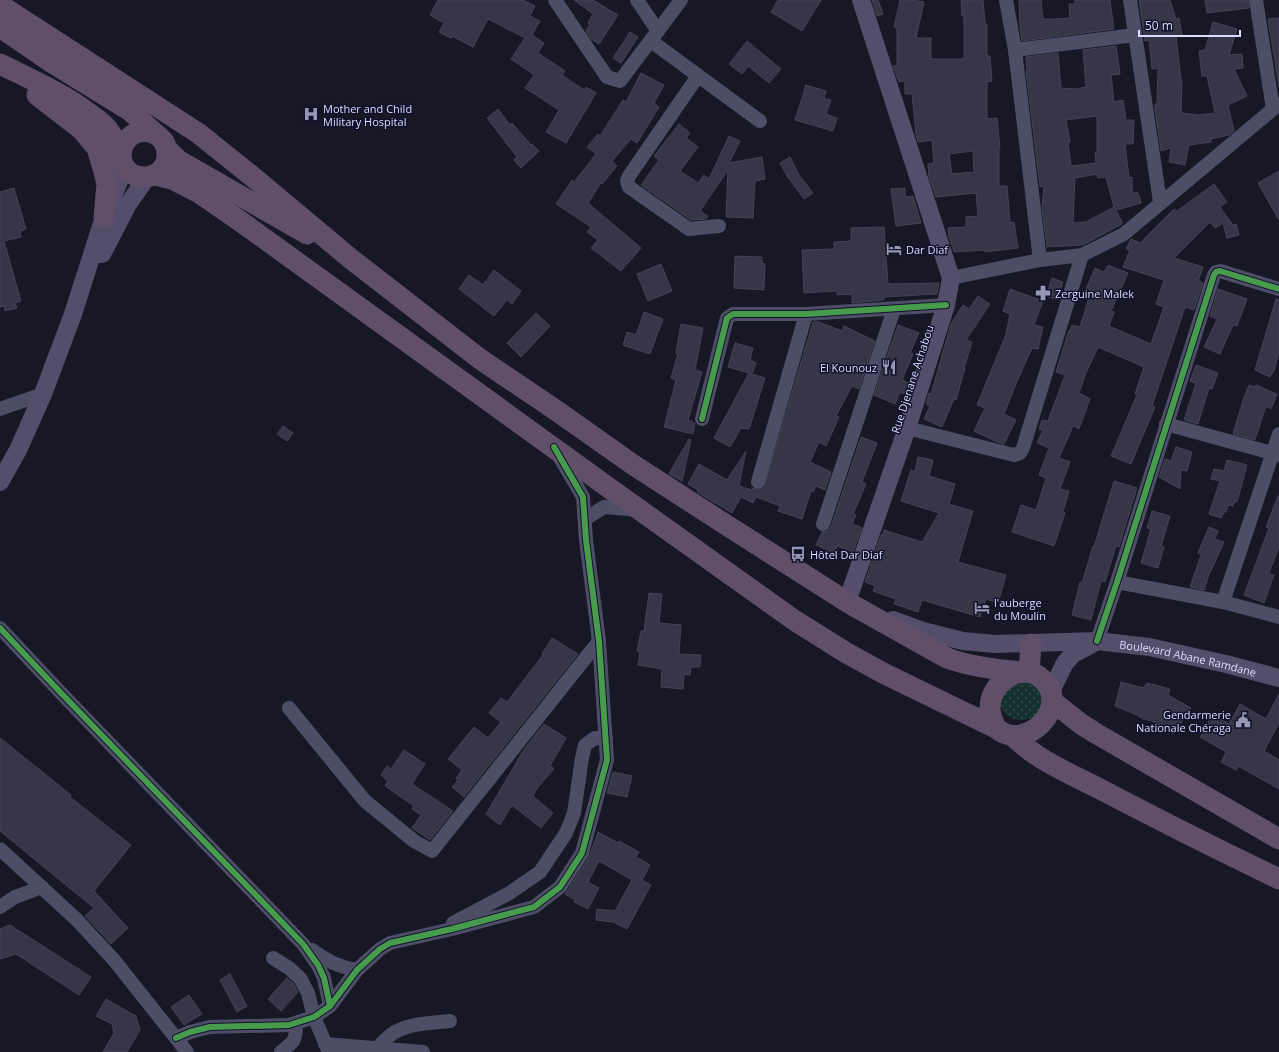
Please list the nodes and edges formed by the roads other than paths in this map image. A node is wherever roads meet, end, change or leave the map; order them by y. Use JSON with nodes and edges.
{"nodes":[{"id":1,"x":556,"y":0,"type":"edge"},
{"id":2,"x":637,"y":0,"type":"edge"},
{"id":3,"x":681,"y":0,"type":"edge"},
{"id":4,"x":861,"y":0,"type":"edge"},
{"id":5,"x":1006,"y":0,"type":"edge"},
{"id":6,"x":1130,"y":0,"type":"edge"},
{"id":7,"x":1256,"y":0,"type":"edge"},
{"id":8,"x":0,"y":5,"type":"edge"},
{"id":9,"x":0,"y":27,"type":"edge"},
{"id":10,"x":1135,"y":35,"type":"junction"},
{"id":11,"x":654,"y":36,"type":"junction"},
{"id":12,"x":1015,"y":50,"type":"junction"},
{"id":13,"x":0,"y":64,"type":"edge"},
{"id":14,"x":0,"y":67,"type":"edge"},
{"id":15,"x":698,"y":76,"type":"junction"},
{"id":16,"x":1276,"y":107,"type":"edge"},
{"id":17,"x":760,"y":121,"type":"dead end"},
{"id":18,"x":162,"y":141,"type":"junction"},
{"id":19,"x":123,"y":164,"type":"junction"},
{"id":20,"x":151,"y":176,"type":"junction"},
{"id":21,"x":1160,"y":202,"type":"junction"},
{"id":22,"x":104,"y":217,"type":"junction"},
{"id":23,"x":719,"y":226,"type":"dead end"},
{"id":24,"x":1082,"y":255,"type":"junction"},
{"id":25,"x":351,"y":260,"type":"junction"},
{"id":26,"x":1040,"y":260,"type":"junction"},
{"id":27,"x":951,"y":278,"type":"junction"},
{"id":28,"x":1279,"y":289,"type":"edge"},
{"id":29,"x":946,"y":305,"type":"junction"},
{"id":30,"x":894,"y":309,"type":"junction"},
{"id":31,"x":73,"y":314,"type":"junction"},
{"id":32,"x":806,"y":314,"type":"junction"},
{"id":33,"x":43,"y":394,"type":"junction"},
{"id":34,"x":0,"y":409,"type":"edge"},
{"id":35,"x":702,"y":419,"type":"dead end"},
{"id":36,"x":1166,"y":424,"type":"junction"},
{"id":37,"x":907,"y":428,"type":"junction"},
{"id":38,"x":1279,"y":434,"type":"edge"},
{"id":39,"x":554,"y":447,"type":"junction"},
{"id":40,"x":1276,"y":454,"type":"edge"},
{"id":41,"x":0,"y":482,"type":"edge"},
{"id":42,"x":758,"y":482,"type":"dead end"},
{"id":43,"x":641,"y":510,"type":"junction"},
{"id":44,"x":585,"y":519,"type":"junction"},
{"id":45,"x":822,"y":524,"type":"dead end"},
{"id":46,"x":1117,"y":582,"type":"junction"},
{"id":47,"x":1223,"y":602,"type":"junction"},
{"id":48,"x":853,"y":605,"type":"junction"},
{"id":49,"x":1279,"y":617,"type":"edge"},
{"id":50,"x":0,"y":628,"type":"edge"},
{"id":51,"x":599,"y":641,"type":"junction"},
{"id":52,"x":1096,"y":641,"type":"junction"},
{"id":53,"x":1031,"y":644,"type":"junction"},
{"id":54,"x":1025,"y":672,"type":"junction"},
{"id":55,"x":1279,"y":678,"type":"edge"},
{"id":56,"x":1052,"y":696,"type":"junction"},
{"id":57,"x":289,"y":708,"type":"dead end"},
{"id":58,"x":1004,"y":732,"type":"junction"},
{"id":59,"x":606,"y":739,"type":"junction"},
{"id":60,"x":1279,"y":839,"type":"edge"},
{"id":61,"x":0,"y":849,"type":"edge"},
{"id":62,"x":1279,"y":879,"type":"edge"},
{"id":63,"x":42,"y":887,"type":"junction"},
{"id":64,"x":0,"y":907,"type":"edge"},
{"id":65,"x":433,"y":934,"type":"junction"},
{"id":66,"x":303,"y":944,"type":"junction"},
{"id":67,"x":273,"y":958,"type":"dead end"},
{"id":68,"x":357,"y":970,"type":"junction"},
{"id":69,"x":330,"y":1006,"type":"junction"},
{"id":70,"x":314,"y":1017,"type":"junction"},
{"id":71,"x":450,"y":1021,"type":"dead end"},
{"id":72,"x":296,"y":1023,"type":"junction"},
{"id":73,"x":176,"y":1038,"type":"junction"},
{"id":74,"x":327,"y":1048,"type":"edge"},
{"id":75,"x":376,"y":1049,"type":"junction"},
{"id":76,"x":187,"y":1052,"type":"edge"},
{"id":77,"x":281,"y":1052,"type":"edge"},
{"id":78,"x":423,"y":1052,"type":"edge"}],
"edges":[{"from":1,"to":11,"type":"street"},
{"from":2,"to":11,"type":"street"},
{"from":3,"to":11,"type":"street"},
{"from":4,"to":27,"type":"main road","name":"Rue Djenane Achabou"},
{"from":5,"to":12,"type":"street"},
{"from":6,"to":10,"type":"street"},
{"from":7,"to":16,"type":"street"},
{"from":8,"to":25,"type":"highway"},
{"from":9,"to":18,"type":"highway"},
{"from":10,"to":12,"type":"street"},
{"from":10,"to":21,"type":"street"},
{"from":11,"to":15,"type":"street"},
{"from":12,"to":26,"type":"street"},
{"from":13,"to":19,"type":"highway"},
{"from":14,"to":22,"type":"highway"},
{"from":15,"to":17,"type":"street"},
{"from":15,"to":23,"type":"street"},
{"from":16,"to":21,"type":"street"},
{"from":18,"to":19,"type":"highway"},
{"from":18,"to":20,"type":"highway"},
{"from":18,"to":25,"type":"highway"},
{"from":19,"to":20,"type":"highway"},
{"from":19,"to":22,"type":"main road"},
{"from":20,"to":31,"type":"main road"},
{"from":20,"to":39,"type":"highway"},
{"from":21,"to":24,"type":"street"},
{"from":22,"to":31,"type":"main road"},
{"from":24,"to":26,"type":"street"},
{"from":24,"to":37,"type":"street"},
{"from":25,"to":48,"type":"highway"},
{"from":26,"to":27,"type":"street"},
{"from":27,"to":29,"type":"main road","name":"Rue Djenane Achabou"},
{"from":28,"to":36,"type":"street"},
{"from":29,"to":30,"type":"street"},
{"from":29,"to":37,"type":"main road","name":"Rue Djenane Achabou"},
{"from":30,"to":32,"type":"street"},
{"from":30,"to":45,"type":"street"},
{"from":31,"to":33,"type":"main road"},
{"from":32,"to":35,"type":"street"},
{"from":32,"to":42,"type":"street"},
{"from":33,"to":34,"type":"street"},
{"from":33,"to":41,"type":"main road"},
{"from":36,"to":40,"type":"street"},
{"from":36,"to":46,"type":"street"},
{"from":37,"to":48,"type":"main road","name":"Rue Djenane Achabou"},
{"from":38,"to":40,"type":"street"},
{"from":39,"to":43,"type":"highway"},
{"from":39,"to":44,"type":"street"},
{"from":40,"to":47,"type":"street"},
{"from":43,"to":44,"type":"street"},
{"from":43,"to":58,"type":"highway"},
{"from":44,"to":51,"type":"street"},
{"from":46,"to":47,"type":"street"},
{"from":46,"to":52,"type":"street"},
{"from":47,"to":49,"type":"street"},
{"from":48,"to":53,"type":"main road","name":"Boulevard Abane Ramdane"},
{"from":48,"to":54,"type":"highway"},
{"from":50,"to":66,"type":"street"},
{"from":51,"to":57,"type":"street"},
{"from":51,"to":59,"type":"street"},
{"from":52,"to":53,"type":"main road","name":"Boulevard Abane Ramdane"},
{"from":52,"to":55,"type":"main road","name":"Boulevard Abane Ramdane"},
{"from":52,"to":56,"type":"main road"},
{"from":53,"to":54,"type":"highway"},
{"from":54,"to":56,"type":"highway"},
{"from":54,"to":58,"type":"highway"},
{"from":56,"to":58,"type":"highway"},
{"from":56,"to":60,"type":"highway"},
{"from":58,"to":62,"type":"highway"},
{"from":59,"to":65,"type":"street"},
{"from":59,"to":65,"type":"street"},
{"from":61,"to":63,"type":"street"},
{"from":63,"to":64,"type":"street"},
{"from":63,"to":73,"type":"street"},
{"from":65,"to":68,"type":"street"},
{"from":66,"to":68,"type":"street"},
{"from":66,"to":69,"type":"street"},
{"from":67,"to":70,"type":"street"},
{"from":68,"to":69,"type":"street"},
{"from":69,"to":70,"type":"street"},
{"from":70,"to":72,"type":"street"},
{"from":70,"to":74,"type":"street"},
{"from":71,"to":75,"type":"street"},
{"from":72,"to":73,"type":"street"},
{"from":72,"to":77,"type":"street"},
{"from":73,"to":76,"type":"street"},
{"from":74,"to":75,"type":"street"},
{"from":75,"to":78,"type":"street"}]}
